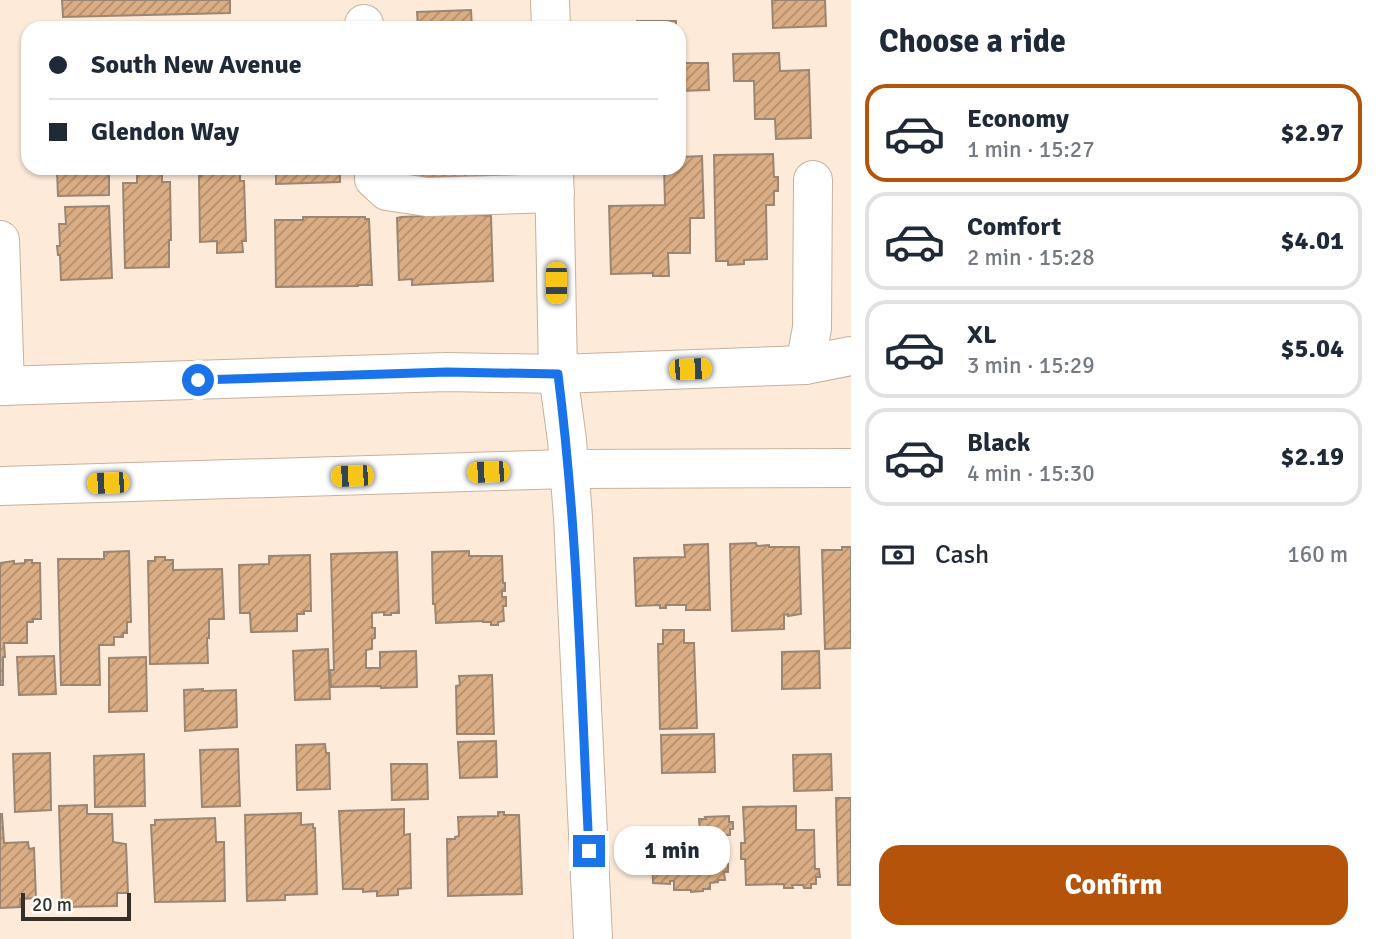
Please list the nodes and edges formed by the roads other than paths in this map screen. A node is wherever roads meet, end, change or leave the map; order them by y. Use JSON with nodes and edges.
{"nodes":[{"id":1,"x":550,"y":0,"type":"edge"},
{"id":2,"x":551,"y":21,"type":"edge"},
{"id":3,"x":374,"y":175,"type":"edge"},
{"id":4,"x":555,"y":180,"type":"edge"},
{"id":5,"x":813,"y":180,"type":"dead end"},
{"id":6,"x":0,"y":240,"type":"edge"},
{"id":7,"x":851,"y":356,"type":"edge"},
{"id":8,"x":806,"y":365,"type":"junction"},
{"id":9,"x":851,"y":373,"type":"edge"},
{"id":10,"x":558,"y":374,"type":"junction"},
{"id":11,"x":2,"y":386,"type":"edge"},
{"id":12,"x":851,"y":468,"type":"edge"},
{"id":13,"x":569,"y":469,"type":"junction"},
{"id":14,"x":0,"y":486,"type":"edge"},
{"id":15,"x":593,"y":939,"type":"edge"}],
"edges":[{"from":1,"to":2,"type":"street"},
{"from":3,"to":4,"type":"street"},
{"from":4,"to":10,"type":"street"},
{"from":5,"to":8,"type":"street"},
{"from":6,"to":11,"type":"street"},
{"from":7,"to":8,"type":"street"},
{"from":8,"to":9,"type":"street"},
{"from":8,"to":10,"type":"street"},
{"from":10,"to":11,"type":"street"},
{"from":10,"to":13,"type":"street"},
{"from":12,"to":13,"type":"street"},
{"from":13,"to":14,"type":"street"},
{"from":13,"to":15,"type":"street"}]}
